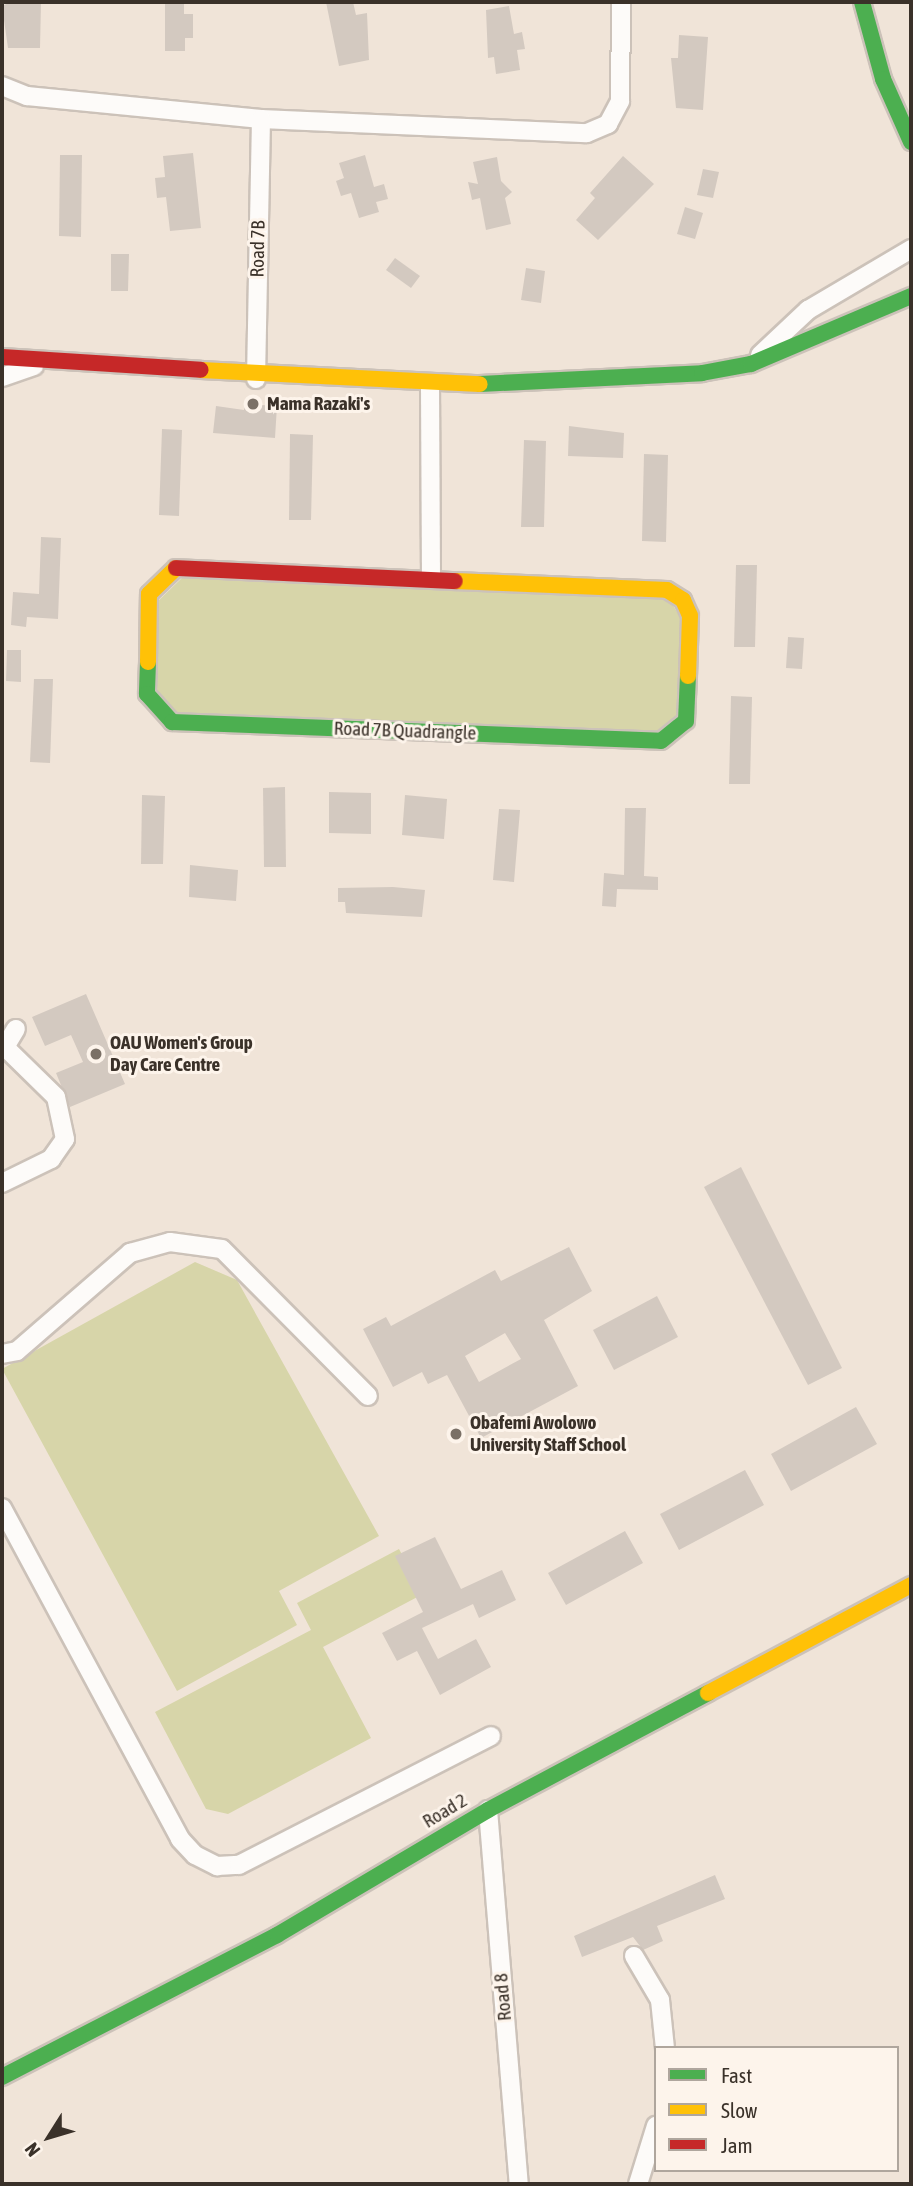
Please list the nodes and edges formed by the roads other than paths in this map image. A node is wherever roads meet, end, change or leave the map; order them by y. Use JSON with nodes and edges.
{"nodes":[{"id":1,"x":621,"y":2,"type":"edge"},
{"id":2,"x":862,"y":2,"type":"edge"},
{"id":3,"x":2,"y":86,"type":"edge"},
{"id":4,"x":261,"y":119,"type":"junction"},
{"id":5,"x":911,"y":142,"type":"edge"},
{"id":6,"x":911,"y":249,"type":"edge"},
{"id":7,"x":911,"y":296,"type":"edge"},
{"id":8,"x":2,"y":357,"type":"edge"},
{"id":9,"x":48,"y":364,"type":"junction"},
{"id":10,"x":751,"y":364,"type":"junction"},
{"id":11,"x":2,"y":377,"type":"edge"},
{"id":12,"x":256,"y":379,"type":"junction"},
{"id":13,"x":430,"y":386,"type":"junction"},
{"id":14,"x":431,"y":576,"type":"junction"},
{"id":15,"x":16,"y":1029,"type":"dead end"},
{"id":16,"x":2,"y":1183,"type":"edge"},
{"id":17,"x":2,"y":1354,"type":"edge"},
{"id":18,"x":368,"y":1396,"type":"dead end"},
{"id":19,"x":2,"y":1508,"type":"edge"},
{"id":20,"x":911,"y":1585,"type":"edge"},
{"id":21,"x":491,"y":1736,"type":"dead end"},
{"id":22,"x":488,"y":1810,"type":"junction"},
{"id":23,"x":634,"y":1956,"type":"dead end"},
{"id":24,"x":665,"y":2046,"type":"edge"},
{"id":25,"x":2,"y":2077,"type":"edge"},
{"id":26,"x":654,"y":2132,"type":"edge"},
{"id":27,"x":519,"y":2184,"type":"edge"},
{"id":28,"x":638,"y":2184,"type":"edge"}],
"edges":[{"from":1,"to":4,"type":"street"},
{"from":2,"to":5,"type":"street"},
{"from":3,"to":4,"type":"street"},
{"from":4,"to":12,"type":"street","name":"Road 7B"},
{"from":6,"to":10,"type":"street"},
{"from":7,"to":10,"type":"street"},
{"from":8,"to":9,"type":"street"},
{"from":9,"to":11,"type":"street"},
{"from":9,"to":12,"type":"street"},
{"from":10,"to":13,"type":"street"},
{"from":12,"to":13,"type":"street"},
{"from":13,"to":14,"type":"street"},
{"from":14,"to":14,"type":"street","name":"Road 7B Quadrangle"},
{"from":15,"to":16,"type":"street"},
{"from":17,"to":18,"type":"street"},
{"from":19,"to":21,"type":"street"},
{"from":20,"to":22,"type":"street","name":"Road 2"},
{"from":22,"to":25,"type":"street","name":"Road 2"},
{"from":22,"to":27,"type":"street","name":"Road 8"},
{"from":23,"to":24,"type":"street"},
{"from":26,"to":28,"type":"street"}]}
